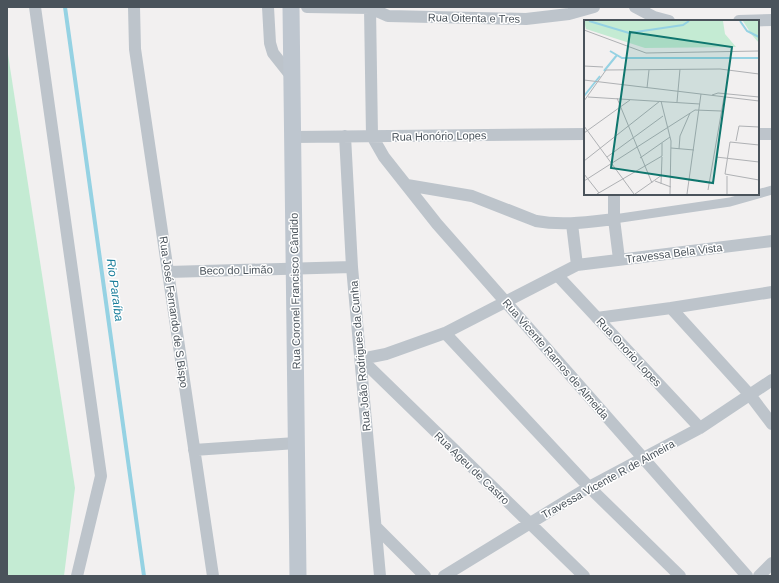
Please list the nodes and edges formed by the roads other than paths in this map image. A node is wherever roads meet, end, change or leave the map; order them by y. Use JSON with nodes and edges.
{"nodes":[{"id":1,"x":35,"y":7,"type":"edge"},
{"id":2,"x":134,"y":7,"type":"edge"},
{"id":3,"x":268,"y":7,"type":"edge"},
{"id":4,"x":291,"y":7,"type":"edge"},
{"id":5,"x":307,"y":7,"type":"edge"},
{"id":6,"x":594,"y":7,"type":"edge"},
{"id":7,"x":635,"y":7,"type":"edge"},
{"id":8,"x":370,"y":8,"type":"junction"},
{"id":9,"x":665,"y":20,"type":"edge"},
{"id":10,"x":759,"y":20,"type":"edge"},
{"id":11,"x":772,"y":20,"type":"edge"},
{"id":12,"x":292,"y":77,"type":"junction"},
{"id":13,"x":584,"y":134,"type":"edge"},
{"id":14,"x":759,"y":134,"type":"edge"},
{"id":15,"x":772,"y":134,"type":"edge"},
{"id":16,"x":345,"y":136,"type":"junction"},
{"id":17,"x":372,"y":136,"type":"junction"},
{"id":18,"x":293,"y":137,"type":"junction"},
{"id":19,"x":407,"y":185,"type":"junction"},
{"id":20,"x":772,"y":190,"type":"edge"},
{"id":21,"x":759,"y":194,"type":"edge"},
{"id":22,"x":614,"y":195,"type":"edge"},
{"id":23,"x":754,"y":195,"type":"edge"},
{"id":24,"x":614,"y":219,"type":"junction"},
{"id":25,"x":572,"y":224,"type":"junction"},
{"id":26,"x":772,"y":241,"type":"edge"},
{"id":27,"x":619,"y":259,"type":"junction"},
{"id":28,"x":577,"y":265,"type":"junction"},
{"id":29,"x":352,"y":267,"type":"junction"},
{"id":30,"x":295,"y":268,"type":"junction"},
{"id":31,"x":168,"y":272,"type":"junction"},
{"id":32,"x":558,"y":276,"type":"junction"},
{"id":33,"x":772,"y":292,"type":"edge"},
{"id":34,"x":507,"y":303,"type":"junction"},
{"id":35,"x":671,"y":308,"type":"junction"},
{"id":36,"x":597,"y":318,"type":"junction"},
{"id":37,"x":446,"y":333,"type":"junction"},
{"id":38,"x":361,"y":359,"type":"junction"},
{"id":39,"x":772,"y":380,"type":"edge"},
{"id":40,"x":750,"y":395,"type":"junction"},
{"id":41,"x":772,"y":424,"type":"edge"},
{"id":42,"x":700,"y":428,"type":"junction"},
{"id":43,"x":296,"y":443,"type":"junction"},
{"id":44,"x":194,"y":450,"type":"junction"},
{"id":45,"x":643,"y":458,"type":"junction"},
{"id":46,"x":589,"y":487,"type":"junction"},
{"id":47,"x":530,"y":524,"type":"junction"},
{"id":48,"x":376,"y":527,"type":"junction"},
{"id":49,"x":772,"y":563,"type":"edge"},
{"id":50,"x":77,"y":576,"type":"edge"},
{"id":51,"x":213,"y":576,"type":"edge"},
{"id":52,"x":298,"y":576,"type":"edge"},
{"id":53,"x":380,"y":576,"type":"edge"},
{"id":54,"x":425,"y":576,"type":"edge"},
{"id":55,"x":444,"y":576,"type":"edge"},
{"id":56,"x":584,"y":576,"type":"edge"},
{"id":57,"x":680,"y":576,"type":"edge"},
{"id":58,"x":747,"y":576,"type":"edge"},
{"id":59,"x":759,"y":576,"type":"edge"}],
"edges":[{"from":1,"to":50,"type":"street"},
{"from":2,"to":31,"type":"street","name":"Rua José Fernando de S Bispo"},
{"from":3,"to":12,"type":"street"},
{"from":4,"to":12,"type":"main road","name":"Rua Coronel Francisco Cândido"},
{"from":5,"to":8,"type":"street","name":"Rua Oitenta e Tres"},
{"from":6,"to":8,"type":"street","name":"Rua Oitenta e Tres"},
{"from":7,"to":9,"type":"street"},
{"from":8,"to":17,"type":"street"},
{"from":10,"to":11,"type":"street"},
{"from":12,"to":18,"type":"main road","name":"Rua Coronel Francisco Cândido"},
{"from":13,"to":17,"type":"street","name":"Rua Honório Lopes"},
{"from":14,"to":15,"type":"street"},
{"from":16,"to":17,"type":"street","name":"Rua Honório Lopes"},
{"from":16,"to":18,"type":"street","name":"Rua Honório Lopes"},
{"from":16,"to":29,"type":"street","name":"Rua João Rodrigues da Cunha"},
{"from":17,"to":19,"type":"street","name":"Rua Vicente Ramos de Almeida"},
{"from":18,"to":30,"type":"main road","name":"Rua Coronel Francisco Cândido"},
{"from":19,"to":25,"type":"street"},
{"from":19,"to":34,"type":"street","name":"Rua Vicente Ramos de Almeida"},
{"from":20,"to":21,"type":"street"},
{"from":22,"to":24,"type":"street"},
{"from":23,"to":24,"type":"street"},
{"from":24,"to":25,"type":"street"},
{"from":24,"to":27,"type":"street"},
{"from":25,"to":28,"type":"street"},
{"from":26,"to":27,"type":"street","name":"Travessa Bela Vista"},
{"from":27,"to":28,"type":"street","name":"Travessa Bela Vista"},
{"from":28,"to":32,"type":"street","name":"Travessa Bela Vista"},
{"from":29,"to":30,"type":"street","name":"Beco do Limão"},
{"from":29,"to":38,"type":"street","name":"Rua João Rodrigues da Cunha"},
{"from":30,"to":31,"type":"street","name":"Beco do Limão"},
{"from":30,"to":43,"type":"main road","name":"Rua Coronel Francisco Cândido"},
{"from":31,"to":44,"type":"street","name":"Rua José Fernando de S Bispo"},
{"from":32,"to":34,"type":"street","name":"Travessa Bela Vista"},
{"from":32,"to":36,"type":"street","name":"Rua Onorio Lopes"},
{"from":33,"to":35,"type":"street"},
{"from":34,"to":37,"type":"street","name":"Travessa Bela Vista"},
{"from":34,"to":45,"type":"street","name":"Rua Vicente Ramos de Almeida"},
{"from":35,"to":36,"type":"street"},
{"from":35,"to":40,"type":"street"},
{"from":36,"to":42,"type":"street","name":"Rua Onorio Lopes"},
{"from":37,"to":38,"type":"street","name":"Travessa Bela Vista"},
{"from":37,"to":46,"type":"street"},
{"from":38,"to":47,"type":"street","name":"Rua Ageu de Castro"},
{"from":38,"to":48,"type":"street","name":"Rua João Rodrigues da Cunha"},
{"from":39,"to":40,"type":"street","name":"Travessa Vicente R de Almeira"},
{"from":40,"to":41,"type":"street"},
{"from":40,"to":42,"type":"street","name":"Travessa Vicente R de Almeira"},
{"from":42,"to":45,"type":"street","name":"Travessa Vicente R de Almeira"},
{"from":43,"to":44,"type":"street"},
{"from":43,"to":52,"type":"main road","name":"Rua Coronel Francisco Cândido"},
{"from":44,"to":51,"type":"street","name":"Rua José Fernando de S Bispo"},
{"from":45,"to":46,"type":"street","name":"Travessa Vicente R de Almeira"},
{"from":45,"to":58,"type":"street","name":"Rua Vicente Ramos de Almeida"},
{"from":46,"to":47,"type":"street","name":"Travessa Vicente R de Almeira"},
{"from":46,"to":57,"type":"street"},
{"from":47,"to":55,"type":"street","name":"Travessa Vicente R de Almeira"},
{"from":47,"to":56,"type":"street","name":"Rua Ageu de Castro"},
{"from":48,"to":53,"type":"street","name":"Rua João Rodrigues da Cunha"},
{"from":48,"to":54,"type":"street"},
{"from":49,"to":59,"type":"street"}]}
